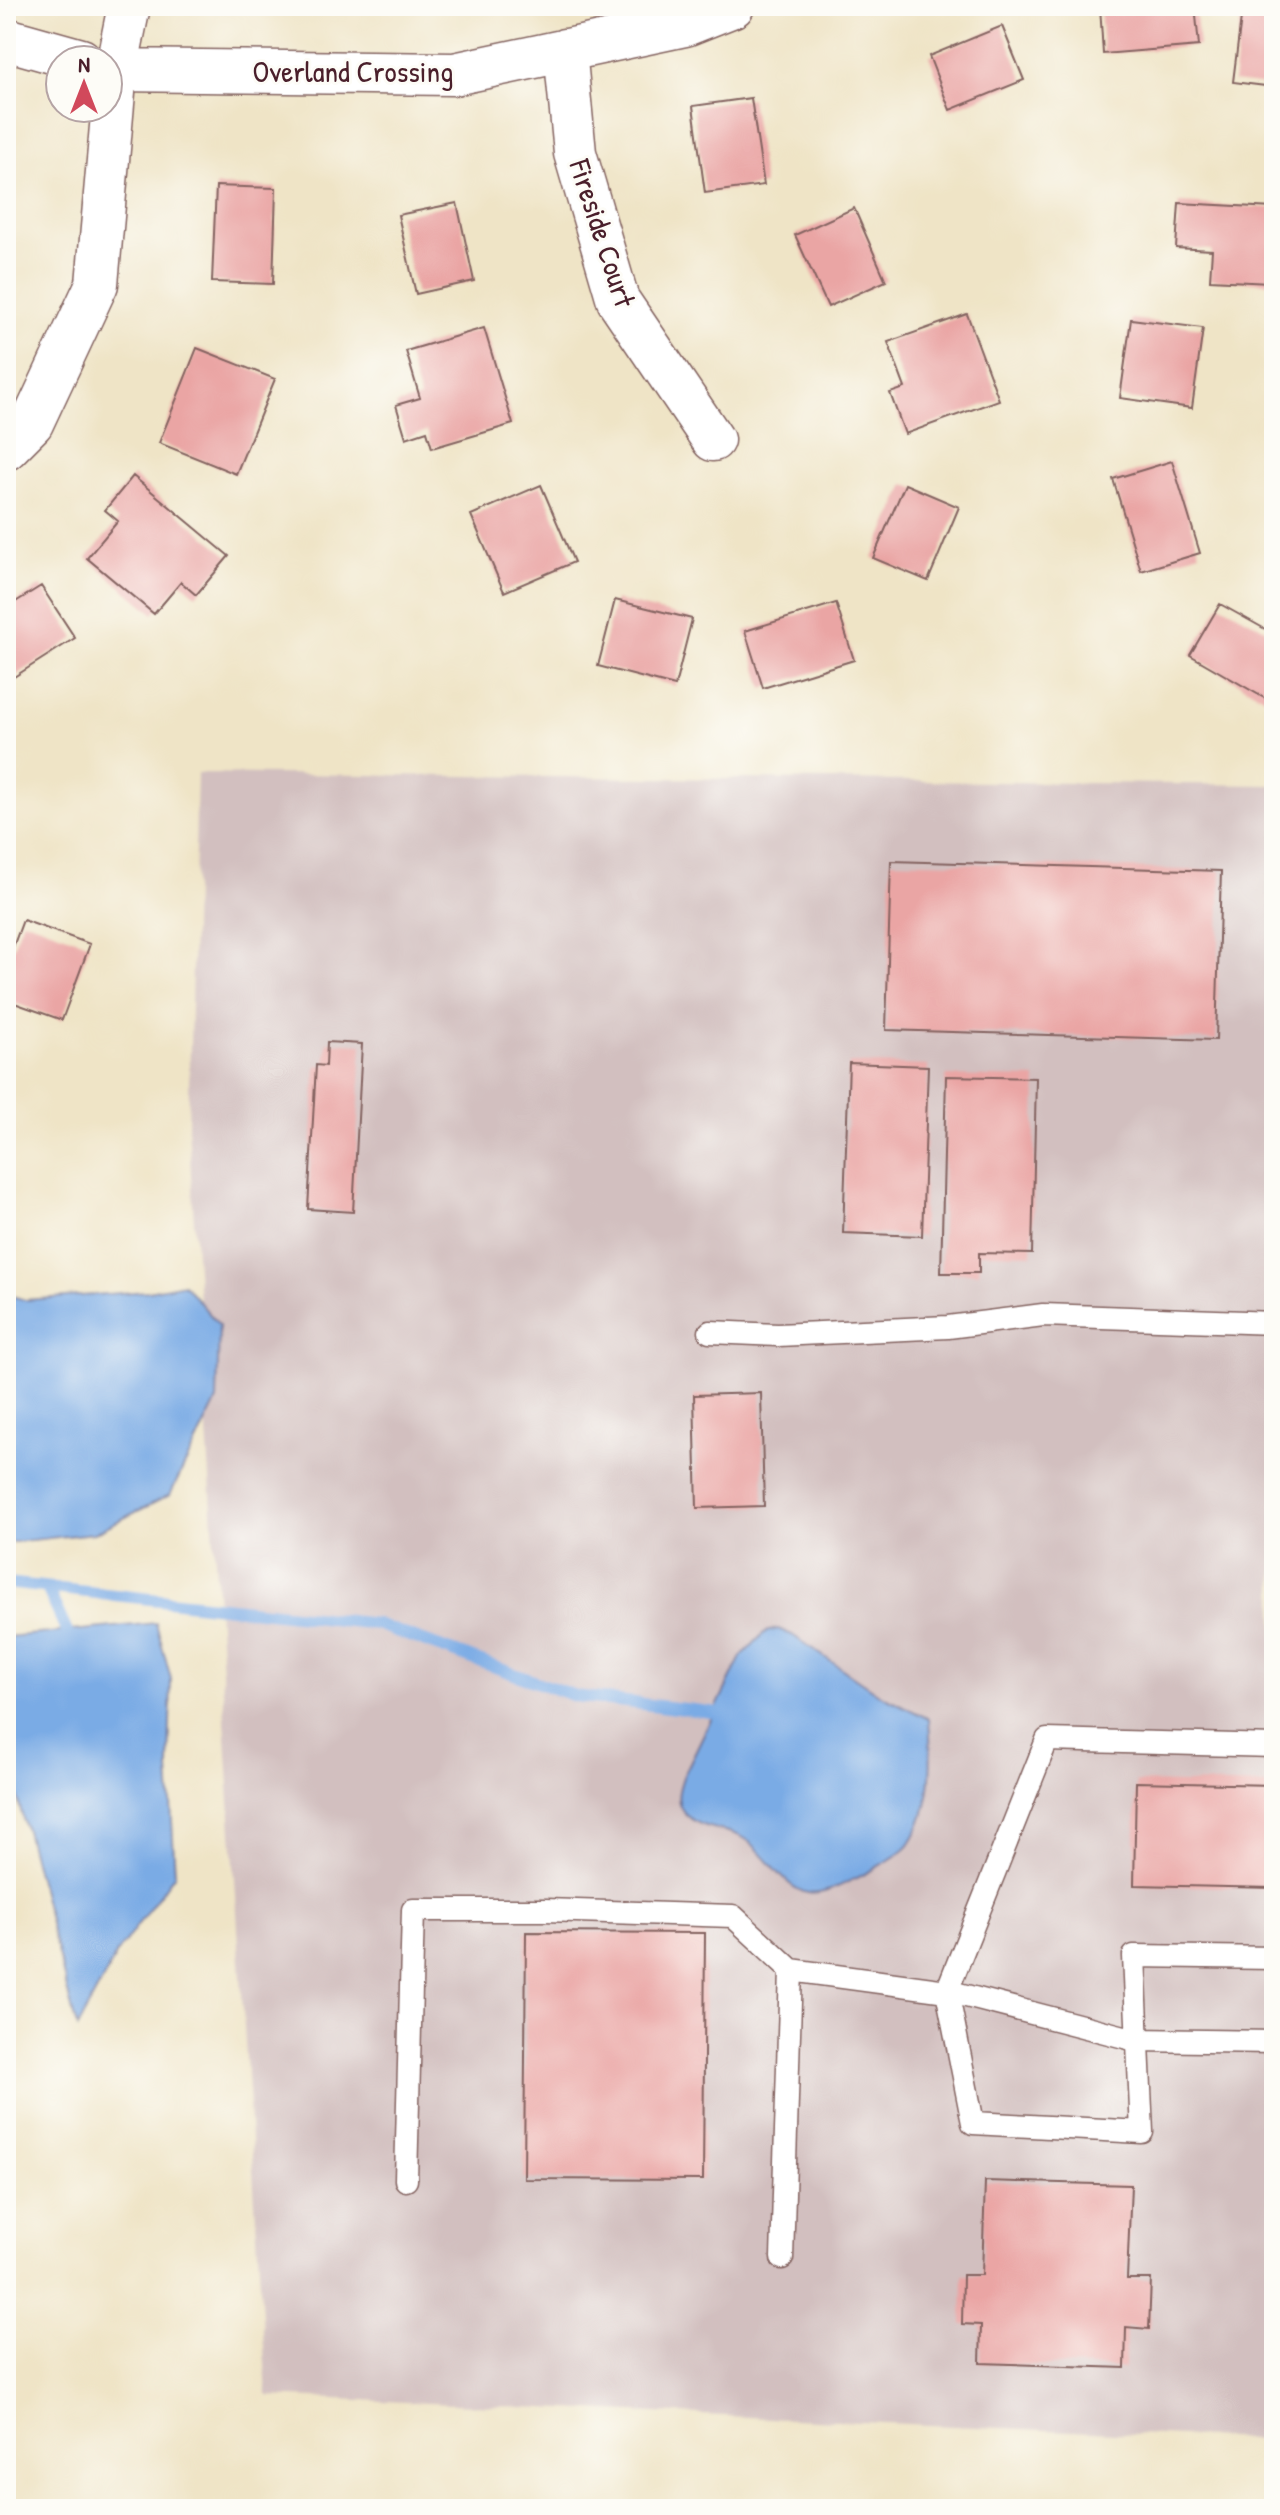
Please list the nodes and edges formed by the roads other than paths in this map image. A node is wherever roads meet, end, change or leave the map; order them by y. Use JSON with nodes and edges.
{"nodes":[{"id":1,"x":129,"y":6,"type":"edge"},
{"id":2,"x":733,"y":6,"type":"edge"},
{"id":3,"x":6,"y":39,"type":"edge"},
{"id":4,"x":112,"y":44,"type":"edge"},
{"id":5,"x":44,"y":50,"type":"edge"},
{"id":6,"x":565,"y":50,"type":"junction"},
{"id":7,"x":124,"y":66,"type":"edge"},
{"id":8,"x":101,"y":124,"type":"edge"},
{"id":9,"x":713,"y":440,"type":"dead end"},
{"id":10,"x":6,"y":449,"type":"edge"},
{"id":11,"x":1274,"y":1323,"type":"edge"},
{"id":12,"x":710,"y":1332,"type":"dead end"},
{"id":13,"x":1274,"y":1746,"type":"edge"},
{"id":14,"x":1274,"y":1958,"type":"edge"},
{"id":15,"x":791,"y":1970,"type":"junction"},
{"id":16,"x":947,"y":1991,"type":"junction"},
{"id":17,"x":1136,"y":2040,"type":"junction"},
{"id":18,"x":1274,"y":2042,"type":"edge"},
{"id":19,"x":406,"y":2180,"type":"dead end"},
{"id":20,"x":782,"y":2258,"type":"dead end"}],
"edges":[{"from":1,"to":4,"type":"street"},
{"from":2,"to":6,"type":"street","name":"Overland Crossing"},
{"from":3,"to":5,"type":"street","name":"Overland Crossing"},
{"from":6,"to":7,"type":"street","name":"Overland Crossing"},
{"from":6,"to":9,"type":"street","name":"Fireside Court"},
{"from":8,"to":10,"type":"street"},
{"from":11,"to":12,"type":"lane"},
{"from":13,"to":16,"type":"lane"},
{"from":14,"to":17,"type":"lane"},
{"from":15,"to":16,"type":"lane"},
{"from":15,"to":19,"type":"lane"},
{"from":15,"to":20,"type":"lane"},
{"from":16,"to":17,"type":"lane"},
{"from":16,"to":17,"type":"lane"},
{"from":17,"to":18,"type":"lane"}]}
